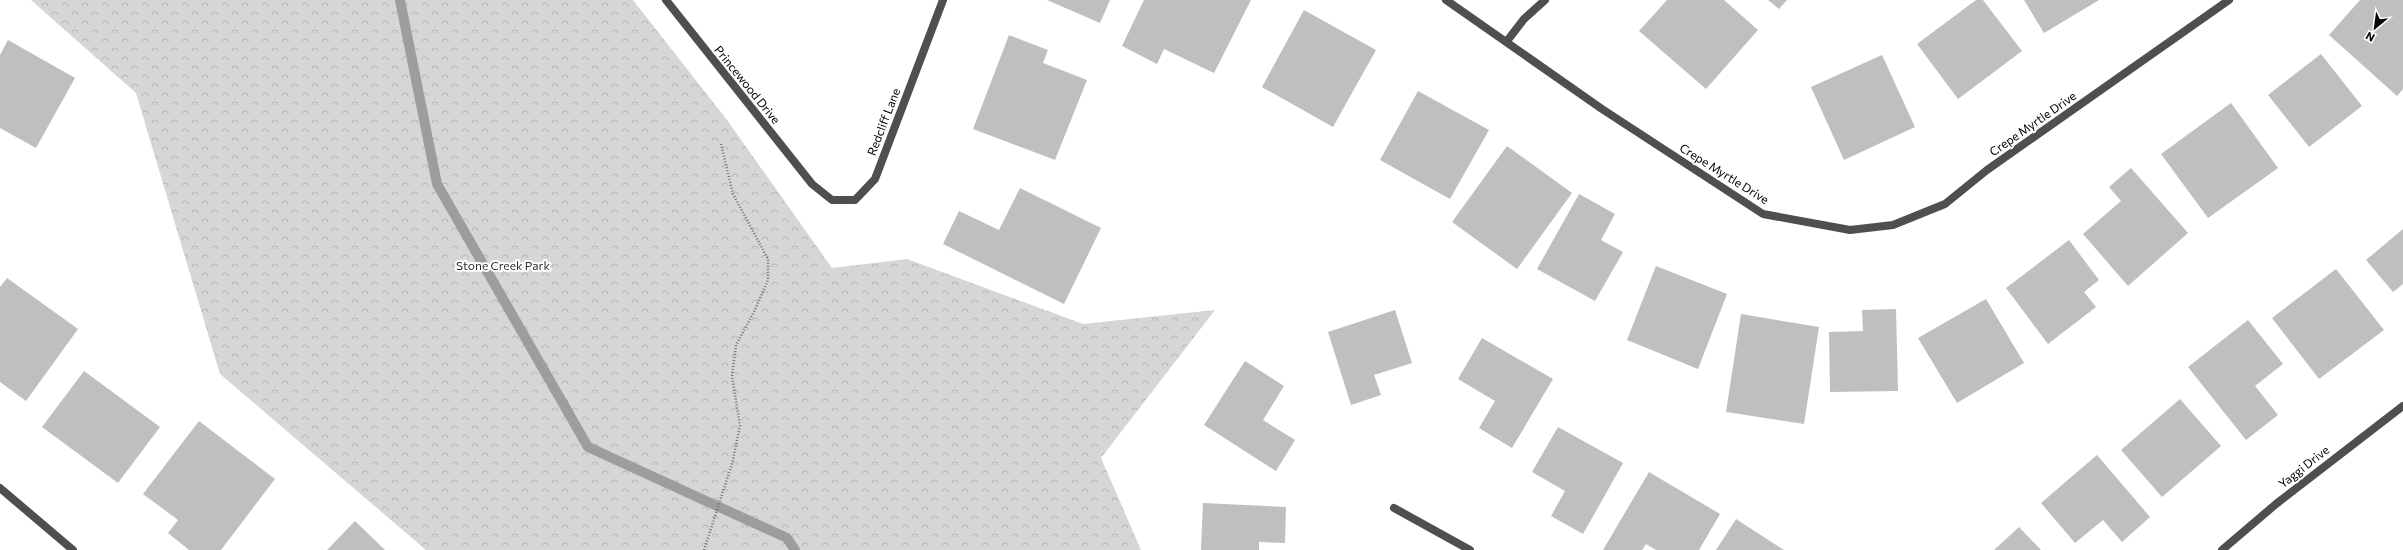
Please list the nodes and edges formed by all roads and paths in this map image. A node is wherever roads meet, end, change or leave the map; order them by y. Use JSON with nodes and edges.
{"nodes":[{"id":1,"x":666,"y":0,"type":"edge"},
{"id":2,"x":944,"y":0,"type":"edge"},
{"id":3,"x":1446,"y":0,"type":"edge"},
{"id":4,"x":1545,"y":0,"type":"edge"},
{"id":5,"x":2229,"y":0,"type":"edge"},
{"id":6,"x":1507,"y":41,"type":"junction"},
{"id":7,"x":721,"y":144,"type":"dead end"},
{"id":8,"x":812,"y":184,"type":"joint"},
{"id":9,"x":2403,"y":406,"type":"edge"},
{"id":10,"x":0,"y":488,"type":"edge"},
{"id":11,"x":1394,"y":508,"type":"dead end"},
{"id":12,"x":73,"y":550,"type":"edge"},
{"id":13,"x":704,"y":550,"type":"edge"},
{"id":14,"x":1470,"y":550,"type":"edge"},
{"id":15,"x":2222,"y":550,"type":"edge"}],
"edges":[{"from":1,"to":8,"type":"street","name":"Princewood Drive"},
{"from":2,"to":8,"type":"street","name":"Redcliff Lane"},
{"from":3,"to":6,"type":"street","name":"Crepe Myrtle Drive"},
{"from":4,"to":6,"type":"street"},
{"from":5,"to":6,"type":"street","name":"Crepe Myrtle Drive"},
{"from":7,"to":13,"type":"path"},
{"from":9,"to":15,"type":"street","name":"Yaggi Drive"},
{"from":10,"to":12,"type":"street"},
{"from":11,"to":14,"type":"street"}]}
